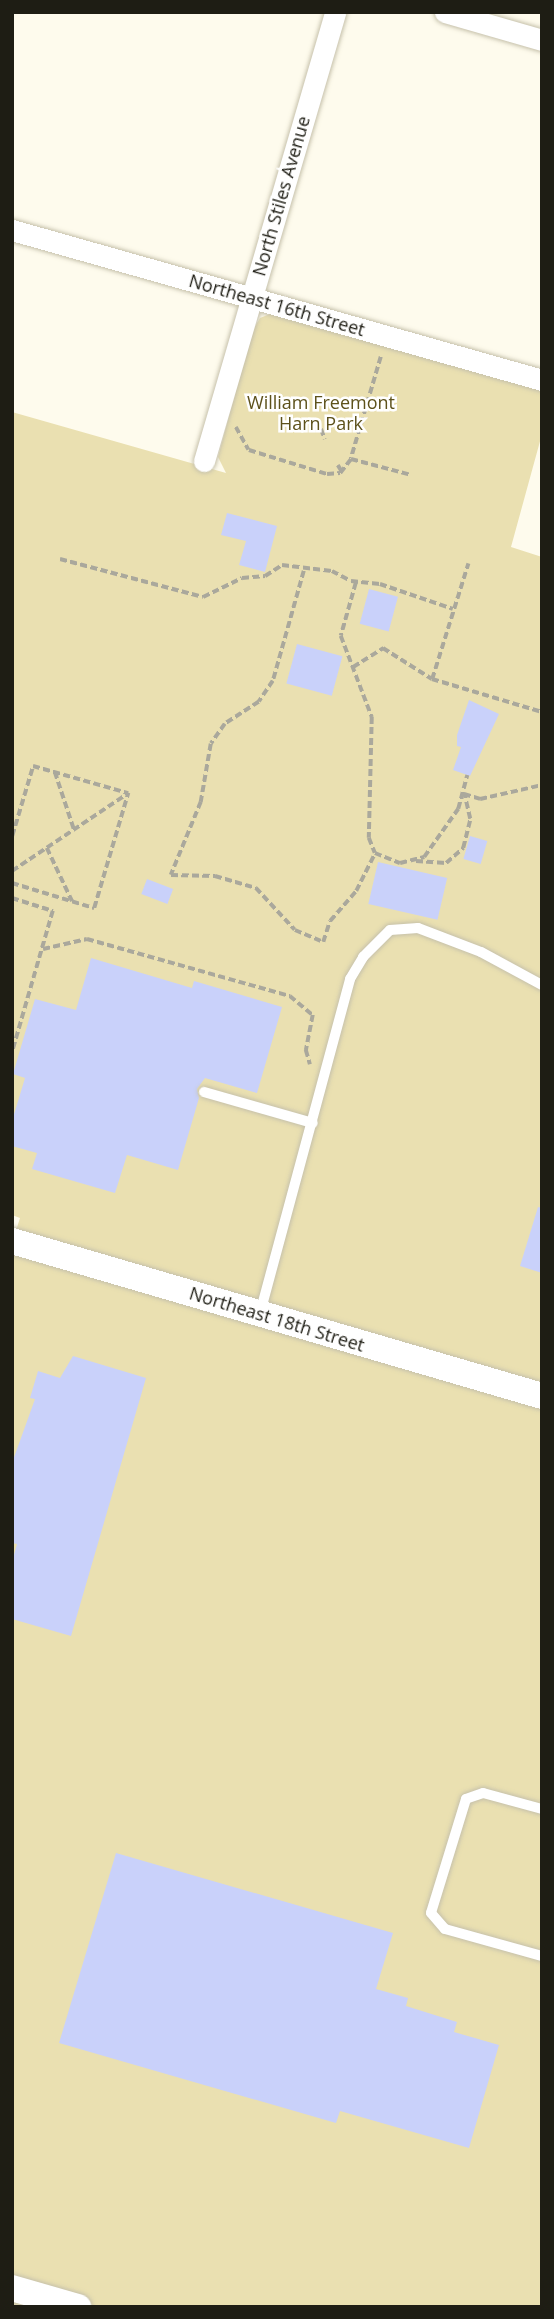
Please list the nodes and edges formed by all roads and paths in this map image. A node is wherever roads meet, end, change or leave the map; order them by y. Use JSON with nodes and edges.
{"nodes":[{"id":1,"x":335,"y":12,"type":"edge"},
{"id":2,"x":445,"y":12,"type":"edge"},
{"id":3,"x":542,"y":40,"type":"edge"},
{"id":4,"x":12,"y":230,"type":"edge"},
{"id":5,"x":251,"y":298,"type":"junction"},
{"id":6,"x":381,"y":356,"type":"dead end"},
{"id":7,"x":542,"y":380,"type":"edge"},
{"id":8,"x":358,"y":412,"type":"dead end"},
{"id":9,"x":364,"y":414,"type":"junction"},
{"id":10,"x":236,"y":421,"type":"dead end"},
{"id":11,"x":321,"y":429,"type":"dead end"},
{"id":12,"x":325,"y":439,"type":"dead end"},
{"id":13,"x":351,"y":458,"type":"junction"},
{"id":14,"x":204,"y":461,"type":"dead end"},
{"id":15,"x":338,"y":465,"type":"dead end"},
{"id":16,"x":342,"y":472,"type":"junction"},
{"id":17,"x":411,"y":475,"type":"dead end"},
{"id":18,"x":60,"y":558,"type":"dead end"},
{"id":19,"x":468,"y":564,"type":"dead end"},
{"id":20,"x":304,"y":571,"type":"junction"},
{"id":21,"x":356,"y":583,"type":"junction"},
{"id":22,"x":453,"y":609,"type":"junction"},
{"id":23,"x":353,"y":667,"type":"junction"},
{"id":24,"x":432,"y":679,"type":"junction"},
{"id":25,"x":542,"y":712,"type":"edge"},
{"id":26,"x":55,"y":772,"type":"junction"},
{"id":27,"x":467,"y":775,"type":"dead end"},
{"id":28,"x":542,"y":785,"type":"edge"},
{"id":29,"x":128,"y":793,"type":"junction"},
{"id":30,"x":464,"y":794,"type":"junction"},
{"id":31,"x":74,"y":830,"type":"junction"},
{"id":32,"x":12,"y":836,"type":"edge"},
{"id":33,"x":47,"y":848,"type":"junction"},
{"id":34,"x":375,"y":853,"type":"junction"},
{"id":35,"x":416,"y":861,"type":"junction"},
{"id":36,"x":12,"y":871,"type":"edge"},
{"id":37,"x":12,"y":883,"type":"edge"},
{"id":38,"x":12,"y":898,"type":"edge"},
{"id":39,"x":72,"y":901,"type":"junction"},
{"id":40,"x":43,"y":948,"type":"junction"},
{"id":41,"x":542,"y":985,"type":"edge"},
{"id":42,"x":12,"y":1053,"type":"edge"},
{"id":43,"x":325,"y":1078,"type":"junction"},
{"id":44,"x":204,"y":1092,"type":"dead end"},
{"id":45,"x":313,"y":1123,"type":"junction"},
{"id":46,"x":12,"y":1241,"type":"edge"},
{"id":47,"x":259,"y":1314,"type":"junction"},
{"id":48,"x":542,"y":1395,"type":"edge"},
{"id":49,"x":542,"y":1809,"type":"edge"},
{"id":50,"x":542,"y":1956,"type":"edge"},
{"id":51,"x":12,"y":2288,"type":"edge"},
{"id":52,"x":78,"y":2307,"type":"edge"}],
"edges":[{"from":1,"to":5,"type":"street","name":"North Stiles Avenue"},
{"from":2,"to":3,"type":"street"},
{"from":4,"to":5,"type":"street","name":"Northeast 16th Street"},
{"from":5,"to":7,"type":"street","name":"Northeast 16th Street"},
{"from":5,"to":14,"type":"street","name":"North Stiles Avenue"},
{"from":6,"to":9,"type":"path"},
{"from":8,"to":9,"type":"path"},
{"from":9,"to":13,"type":"path"},
{"from":10,"to":16,"type":"path"},
{"from":11,"to":12,"type":"path"},
{"from":13,"to":16,"type":"path"},
{"from":13,"to":17,"type":"path"},
{"from":15,"to":16,"type":"path"},
{"from":18,"to":20,"type":"path"},
{"from":19,"to":22,"type":"path"},
{"from":20,"to":21,"type":"path"},
{"from":20,"to":34,"type":"path"},
{"from":21,"to":22,"type":"path"},
{"from":21,"to":23,"type":"path"},
{"from":22,"to":24,"type":"path"},
{"from":23,"to":24,"type":"path"},
{"from":23,"to":34,"type":"path"},
{"from":24,"to":25,"type":"path"},
{"from":26,"to":29,"type":"path"},
{"from":26,"to":31,"type":"path"},
{"from":26,"to":32,"type":"path"},
{"from":27,"to":30,"type":"path"},
{"from":28,"to":30,"type":"path"},
{"from":29,"to":31,"type":"path"},
{"from":29,"to":39,"type":"path"},
{"from":30,"to":35,"type":"path"},
{"from":30,"to":35,"type":"path"},
{"from":31,"to":33,"type":"path"},
{"from":33,"to":36,"type":"path"},
{"from":33,"to":39,"type":"path"},
{"from":34,"to":35,"type":"path"},
{"from":37,"to":39,"type":"path"},
{"from":38,"to":40,"type":"path"},
{"from":40,"to":42,"type":"path"},
{"from":40,"to":43,"type":"path"},
{"from":41,"to":43,"type":"lane"},
{"from":43,"to":45,"type":"lane"},
{"from":44,"to":45,"type":"lane"},
{"from":45,"to":47,"type":"lane"},
{"from":46,"to":47,"type":"street","name":"Northeast 18th Street"},
{"from":47,"to":48,"type":"street","name":"Northeast 18th Street"},
{"from":49,"to":50,"type":"lane"},
{"from":51,"to":52,"type":"street"}]}
